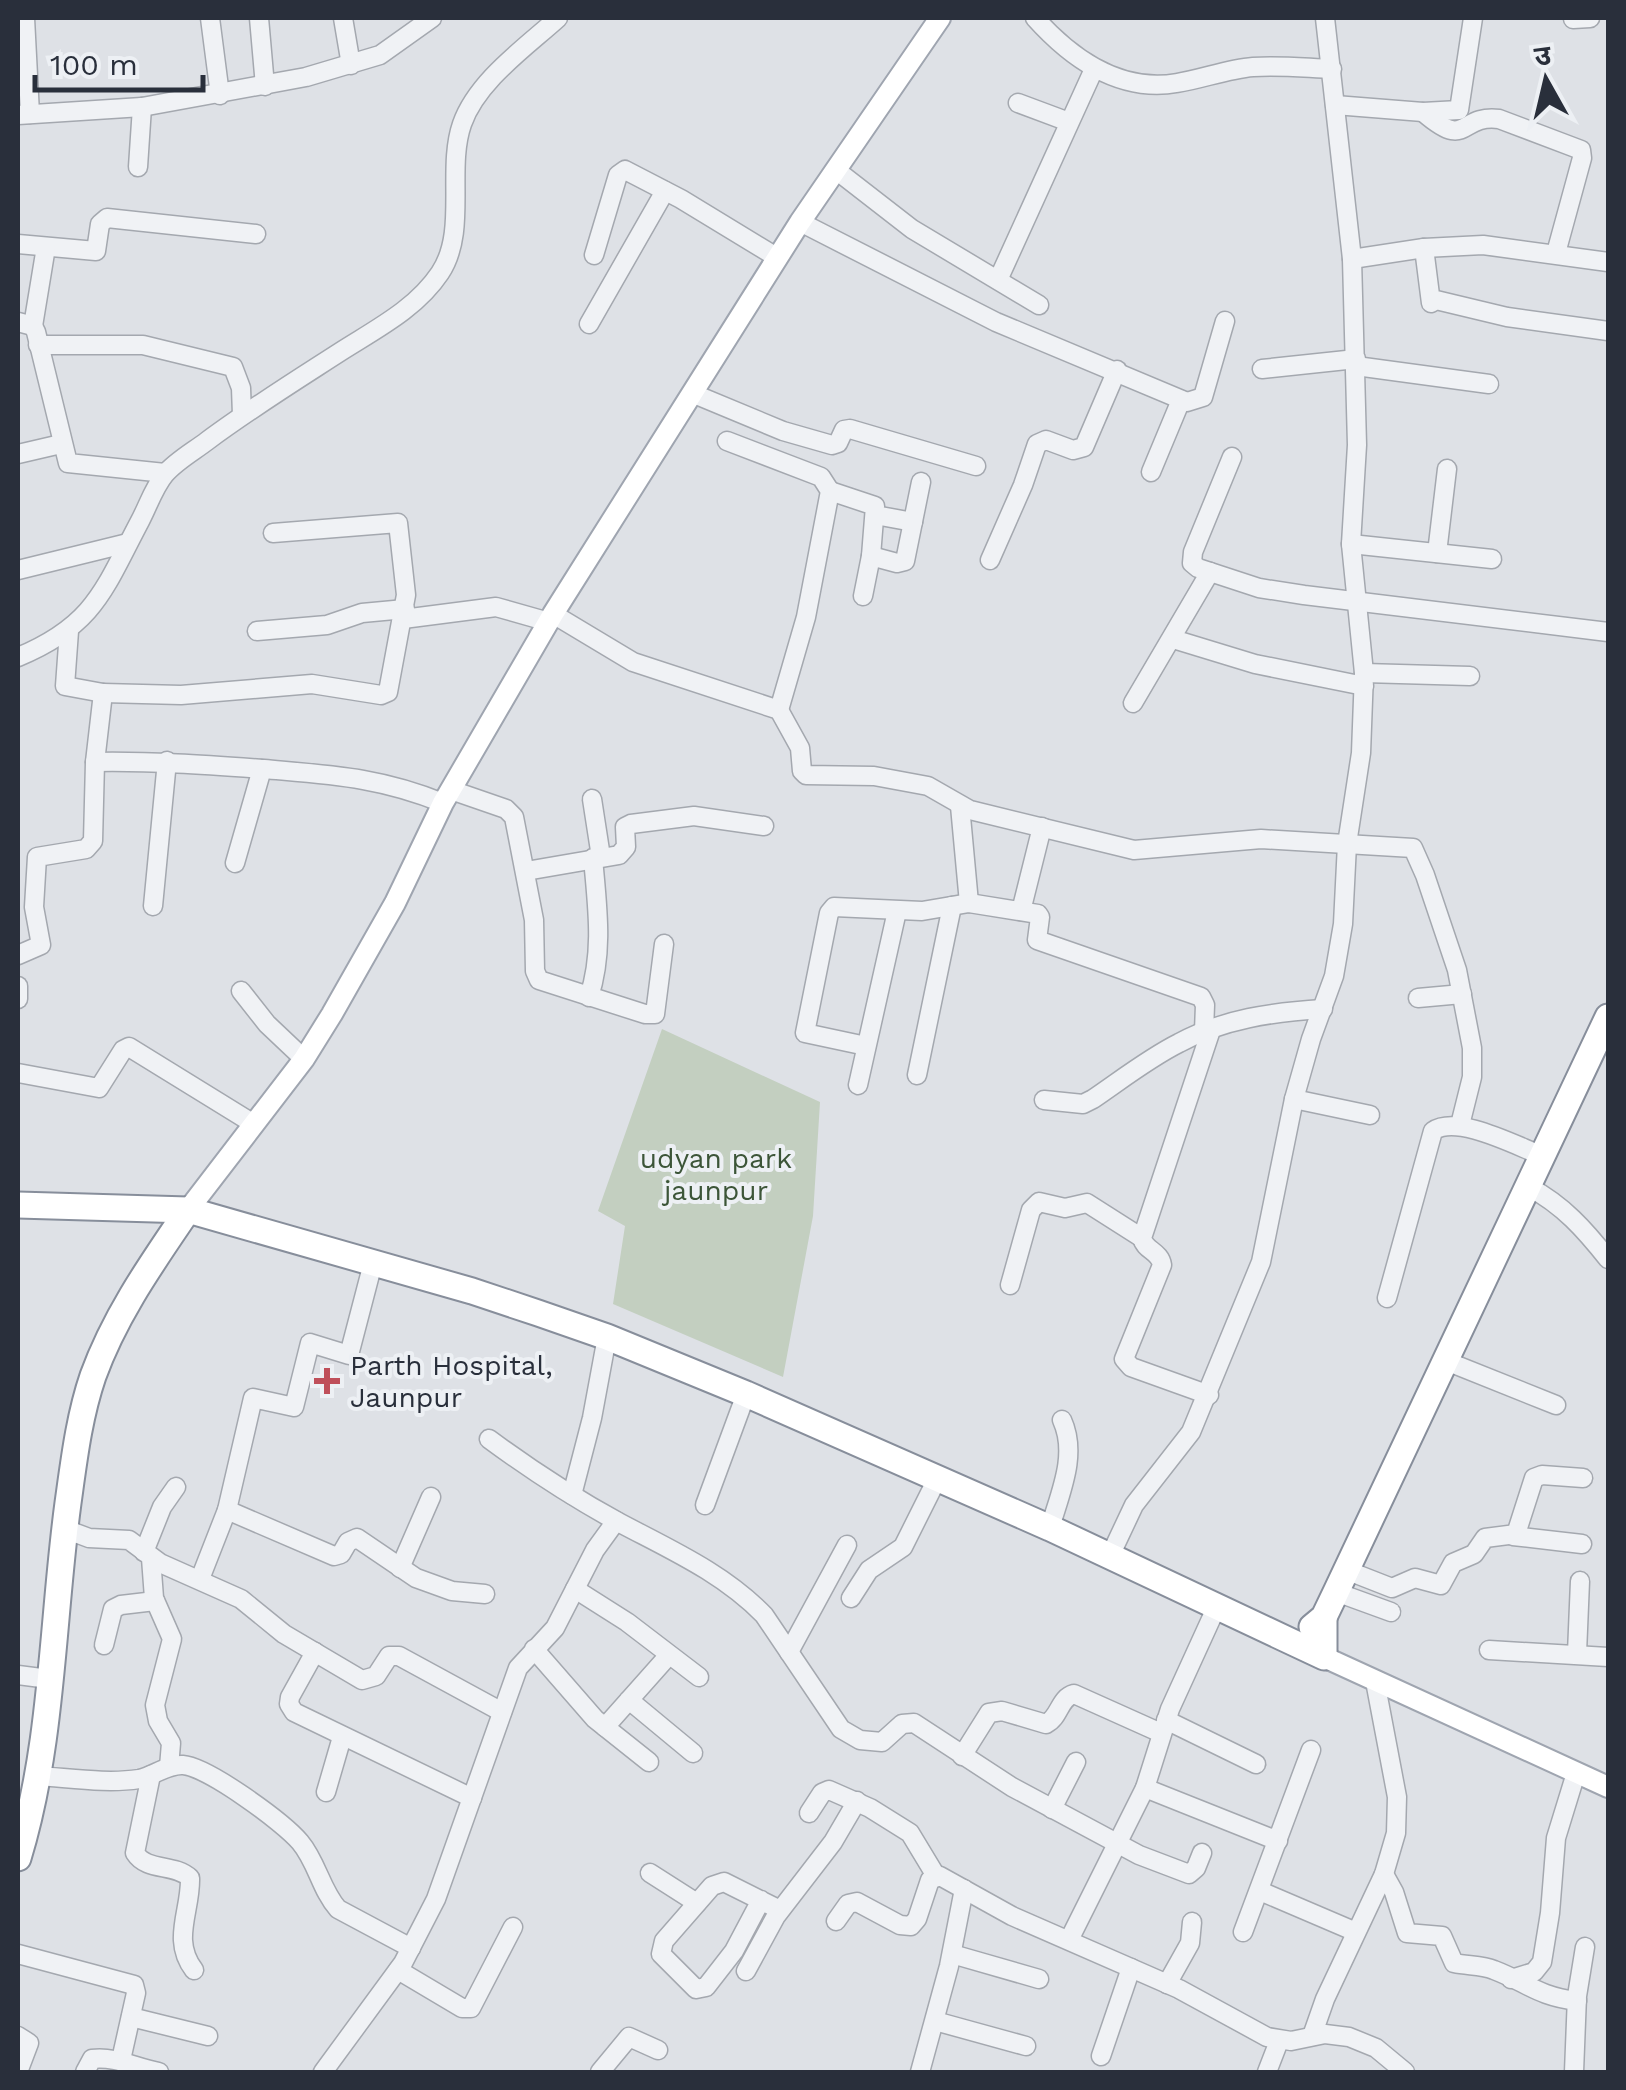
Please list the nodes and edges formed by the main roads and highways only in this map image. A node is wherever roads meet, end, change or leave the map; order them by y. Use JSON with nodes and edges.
{"nodes":[{"id":1,"x":940,"y":18,"type":"edge"},
{"id":2,"x":1608,"y":1017,"type":"edge"},
{"id":3,"x":18,"y":1205,"type":"edge"},
{"id":4,"x":188,"y":1210,"type":"junction"},
{"id":5,"x":1324,"y":1617,"type":"junction"},
{"id":6,"x":1294,"y":1644,"type":"junction"},
{"id":7,"x":1324,"y":1658,"type":"junction"},
{"id":8,"x":30,"y":1782,"type":"edge"},
{"id":9,"x":1608,"y":1787,"type":"edge"},
{"id":10,"x":18,"y":1858,"type":"edge"}],
"edges":[{"from":1,"to":4,"type":"main road"},
{"from":2,"to":5,"type":"highway"},
{"from":3,"to":4,"type":"highway"},
{"from":4,"to":6,"type":"highway"},
{"from":4,"to":8,"type":"highway"},
{"from":5,"to":6,"type":"highway"},
{"from":5,"to":7,"type":"highway"},
{"from":6,"to":7,"type":"highway"},
{"from":7,"to":9,"type":"main road"},
{"from":8,"to":10,"type":"highway"}]}
